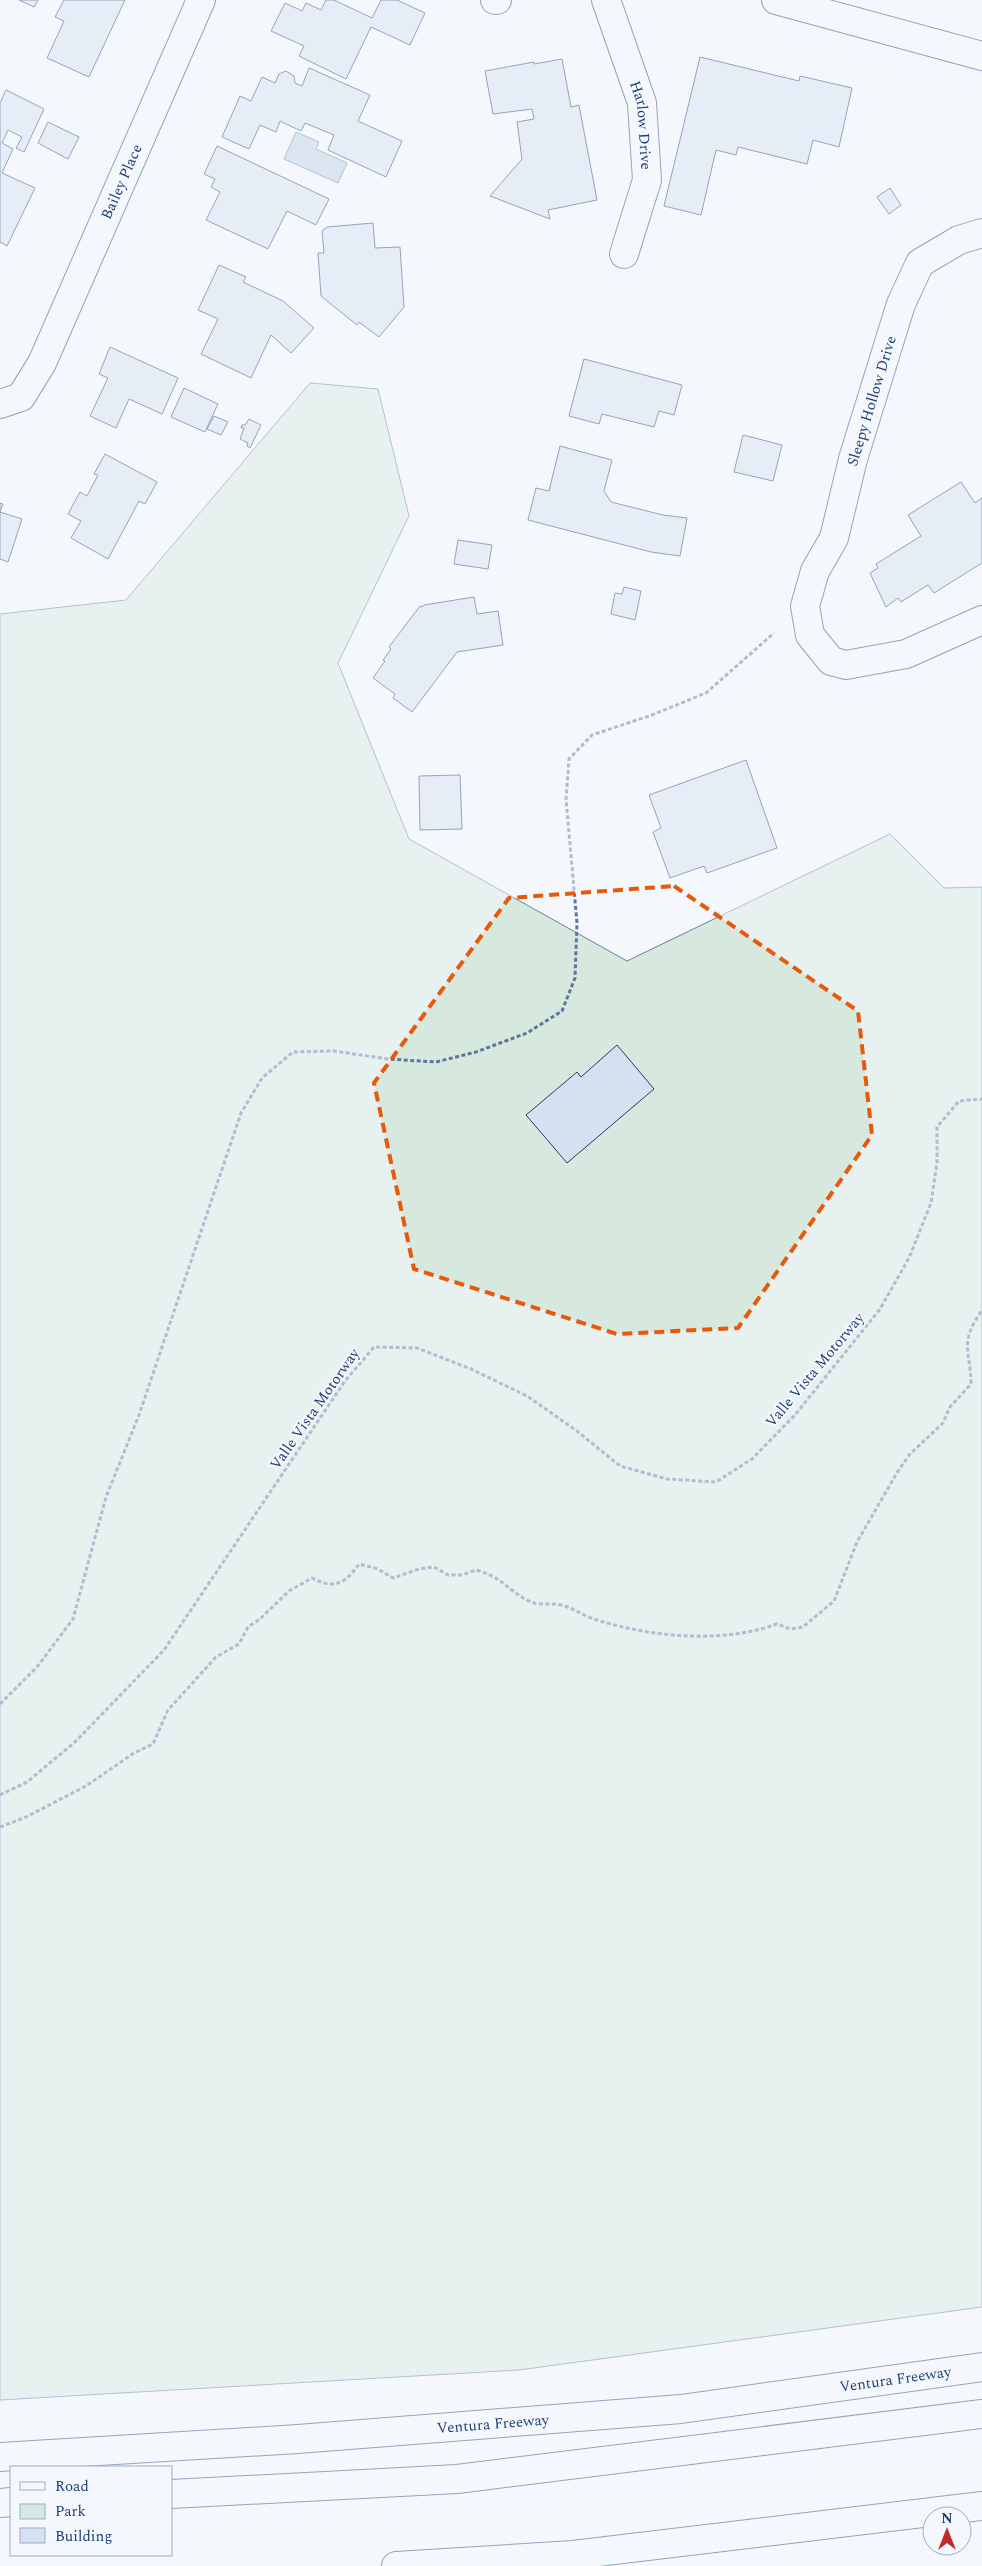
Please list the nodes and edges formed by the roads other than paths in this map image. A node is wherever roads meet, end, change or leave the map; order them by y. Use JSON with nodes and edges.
{"nodes":[{"id":1,"x":201,"y":0,"type":"edge"},
{"id":2,"x":606,"y":0,"type":"edge"},
{"id":3,"x":776,"y":0,"type":"edge"},
{"id":4,"x":982,"y":56,"type":"edge"},
{"id":5,"x":982,"y":233,"type":"edge"},
{"id":6,"x":624,"y":254,"type":"dead end"},
{"id":7,"x":0,"y":404,"type":"edge"},
{"id":8,"x":982,"y":620,"type":"edge"},
{"id":9,"x":982,"y":2367,"type":"edge"},
{"id":10,"x":982,"y":2414,"type":"edge"},
{"id":11,"x":0,"y":2457,"type":"edge"},
{"id":12,"x":172,"y":2494,"type":"edge"},
{"id":13,"x":982,"y":2506,"type":"edge"},
{"id":14,"x":396,"y":2566,"type":"edge"}],
"edges":[{"from":1,"to":7,"type":"main road","name":"Bailey Place"},
{"from":2,"to":6,"type":"main road","name":"Harlow Drive"},
{"from":3,"to":4,"type":"main road"},
{"from":5,"to":8,"type":"main road","name":"Sleepy Hollow Drive"},
{"from":9,"to":11,"type":"main road","name":"Ventura Freeway"},
{"from":10,"to":12,"type":"main road"},
{"from":13,"to":14,"type":"main road"}]}
